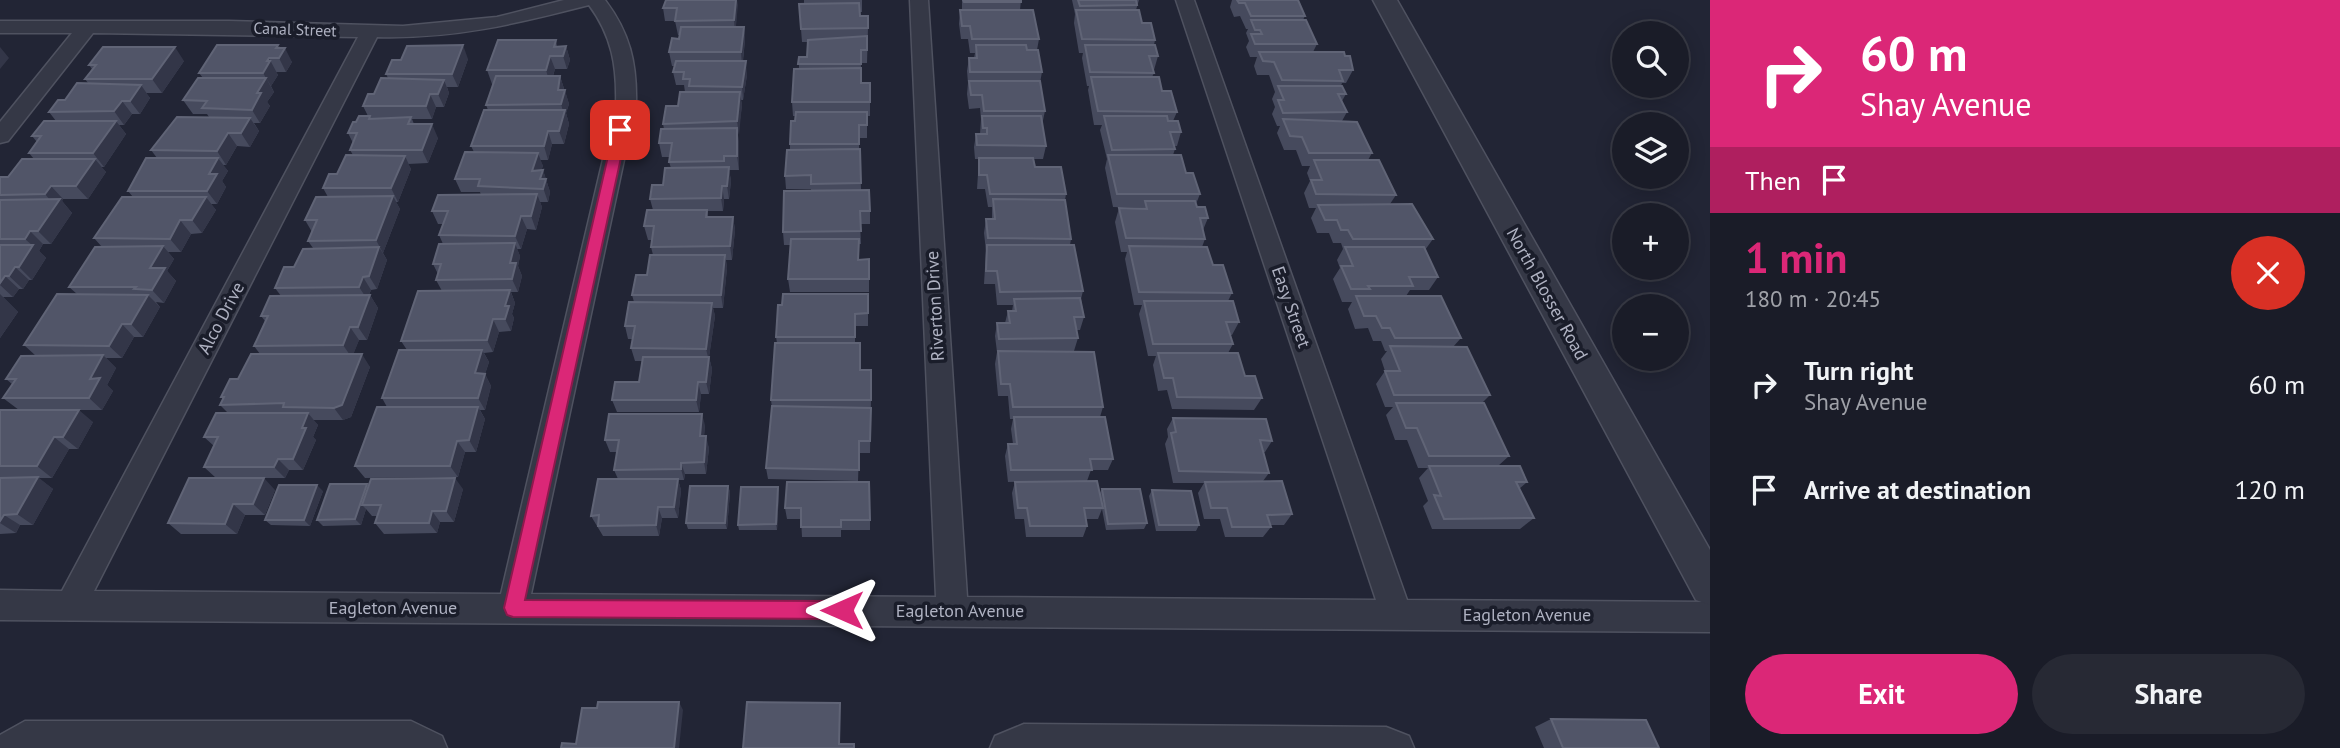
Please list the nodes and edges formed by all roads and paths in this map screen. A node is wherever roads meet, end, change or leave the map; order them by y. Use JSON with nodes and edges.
{"nodes":[{"id":1,"x":586,"y":0,"type":"edge"},
{"id":2,"x":595,"y":0,"type":"edge"},
{"id":3,"x":919,"y":0,"type":"edge"},
{"id":4,"x":1185,"y":0,"type":"edge"},
{"id":5,"x":1385,"y":0,"type":"edge"},
{"id":6,"x":88,"y":26,"type":"junction"},
{"id":7,"x":0,"y":27,"type":"edge"},
{"id":8,"x":370,"y":32,"type":"junction"},
{"id":9,"x":0,"y":136,"type":"edge"},
{"id":10,"x":1710,"y":587,"type":"edge"},
{"id":11,"x":0,"y":605,"type":"edge"},
{"id":12,"x":71,"y":605,"type":"junction"},
{"id":13,"x":513,"y":608,"type":"junction"},
{"id":14,"x":952,"y":611,"type":"junction"},
{"id":15,"x":1396,"y":614,"type":"junction"},
{"id":16,"x":1710,"y":617,"type":"edge"},
{"id":17,"x":10,"y":748,"type":"edge"},
{"id":18,"x":430,"y":748,"type":"edge"},
{"id":19,"x":1007,"y":748,"type":"edge"},
{"id":20,"x":1397,"y":748,"type":"edge"}],
"edges":[{"from":1,"to":8,"type":"street","name":"Canal Street"},
{"from":2,"to":13,"type":"street"},
{"from":3,"to":14,"type":"street","name":"Riverton Drive"},
{"from":4,"to":15,"type":"street","name":"Easy Street"},
{"from":5,"to":10,"type":"street","name":"North Blosser Road"},
{"from":6,"to":7,"type":"street","name":"Canal Street"},
{"from":6,"to":8,"type":"street","name":"Canal Street"},
{"from":6,"to":9,"type":"street"},
{"from":8,"to":12,"type":"street","name":"Alco Drive"},
{"from":11,"to":12,"type":"street","name":"Eagleton Avenue"},
{"from":12,"to":13,"type":"street","name":"Eagleton Avenue"},
{"from":13,"to":14,"type":"street","name":"Eagleton Avenue"},
{"from":14,"to":15,"type":"street","name":"Eagleton Avenue"},
{"from":15,"to":16,"type":"street","name":"Eagleton Avenue"},
{"from":17,"to":18,"type":"street"},
{"from":19,"to":20,"type":"street"}]}
